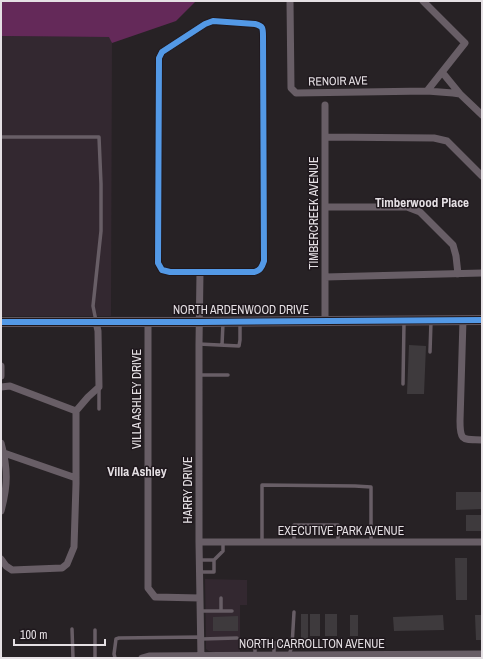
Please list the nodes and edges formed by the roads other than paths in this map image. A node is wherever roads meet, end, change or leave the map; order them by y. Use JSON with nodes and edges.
{"nodes":[{"id":1,"x":290,"y":1,"type":"edge"},
{"id":2,"x":423,"y":1,"type":"edge"},
{"id":3,"x":442,"y":72,"type":"junction"},
{"id":4,"x":427,"y":91,"type":"junction"},
{"id":5,"x":460,"y":94,"type":"junction"},
{"id":6,"x":325,"y":105,"type":"dead end"},
{"id":7,"x":482,"y":115,"type":"edge"},
{"id":8,"x":1,"y":137,"type":"edge"},
{"id":9,"x":325,"y":137,"type":"junction"},
{"id":10,"x":482,"y":176,"type":"edge"},
{"id":11,"x":325,"y":207,"type":"junction"},
{"id":12,"x":200,"y":272,"type":"junction"},
{"id":13,"x":482,"y":273,"type":"edge"},
{"id":14,"x":458,"y":274,"type":"junction"},
{"id":15,"x":325,"y":277,"type":"junction"},
{"id":16,"x":404,"y":320,"type":"junction"},
{"id":17,"x":430,"y":320,"type":"junction"},
{"id":18,"x":463,"y":320,"type":"junction"},
{"id":19,"x":482,"y":320,"type":"edge"},
{"id":20,"x":325,"y":321,"type":"junction"},
{"id":21,"x":1,"y":322,"type":"edge"},
{"id":22,"x":96,"y":322,"type":"junction"},
{"id":23,"x":148,"y":322,"type":"junction"},
{"id":24,"x":199,"y":322,"type":"junction"},
{"id":25,"x":223,"y":322,"type":"junction"},
{"id":26,"x":240,"y":322,"type":"junction"},
{"id":27,"x":199,"y":344,"type":"junction"},
{"id":28,"x":222,"y":345,"type":"junction"},
{"id":29,"x":430,"y":352,"type":"dead end"},
{"id":30,"x":1,"y":366,"type":"edge"},
{"id":31,"x":199,"y":375,"type":"junction"},
{"id":32,"x":228,"y":375,"type":"dead end"},
{"id":33,"x":1,"y":376,"type":"edge"},
{"id":34,"x":403,"y":384,"type":"dead end"},
{"id":35,"x":1,"y":387,"type":"edge"},
{"id":36,"x":99,"y":387,"type":"junction"},
{"id":37,"x":99,"y":409,"type":"dead end"},
{"id":38,"x":76,"y":411,"type":"junction"},
{"id":39,"x":482,"y":440,"type":"edge"},
{"id":40,"x":1,"y":443,"type":"edge"},
{"id":41,"x":4,"y":453,"type":"junction"},
{"id":42,"x":76,"y":478,"type":"junction"},
{"id":43,"x":1,"y":511,"type":"edge"},
{"id":44,"x":200,"y":542,"type":"junction"},
{"id":45,"x":223,"y":542,"type":"junction"},
{"id":46,"x":262,"y":542,"type":"junction"},
{"id":47,"x":294,"y":542,"type":"junction"},
{"id":48,"x":338,"y":542,"type":"junction"},
{"id":49,"x":371,"y":542,"type":"junction"},
{"id":50,"x":482,"y":542,"type":"edge"},
{"id":51,"x":1,"y":559,"type":"edge"},
{"id":52,"x":200,"y":560,"type":"junction"},
{"id":53,"x":214,"y":560,"type":"junction"},
{"id":54,"x":200,"y":572,"type":"junction"},
{"id":55,"x":200,"y":598,"type":"junction"},
{"id":56,"x":221,"y":598,"type":"dead end"},
{"id":57,"x":200,"y":611,"type":"junction"},
{"id":58,"x":221,"y":611,"type":"junction"},
{"id":59,"x":232,"y":611,"type":"dead end"},
{"id":60,"x":294,"y":612,"type":"dead end"},
{"id":61,"x":72,"y":629,"type":"dead end"},
{"id":62,"x":95,"y":630,"type":"dead end"},
{"id":63,"x":201,"y":638,"type":"junction"},
{"id":64,"x":237,"y":638,"type":"dead end"},
{"id":65,"x":248,"y":643,"type":"dead end"},
{"id":66,"x":255,"y":643,"type":"junction"},
{"id":67,"x":274,"y":643,"type":"junction"},
{"id":68,"x":292,"y":643,"type":"junction"},
{"id":69,"x":482,"y":654,"type":"edge"},
{"id":70,"x":255,"y":655,"type":"junction"},
{"id":71,"x":274,"y":655,"type":"junction"},
{"id":72,"x":289,"y":655,"type":"junction"},
{"id":73,"x":308,"y":656,"type":"edge"},
{"id":74,"x":201,"y":657,"type":"edge"},
{"id":75,"x":73,"y":658,"type":"edge"},
{"id":76,"x":95,"y":658,"type":"edge"},
{"id":77,"x":115,"y":658,"type":"edge"},
{"id":78,"x":142,"y":658,"type":"edge"}],
"edges":[{"from":1,"to":4,"type":"street","name":"RENOIR AVE"},
{"from":2,"to":3,"type":"street"},
{"from":3,"to":4,"type":"street"},
{"from":3,"to":5,"type":"street"},
{"from":4,"to":5,"type":"street","name":"RENOIR AVE"},
{"from":5,"to":7,"type":"street"},
{"from":6,"to":9,"type":"street","name":"TIMBERCREEK AVENUE"},
{"from":8,"to":22,"type":"lane"},
{"from":9,"to":10,"type":"street"},
{"from":9,"to":11,"type":"street","name":"TIMBERCREEK AVENUE"},
{"from":11,"to":14,"type":"street"},
{"from":11,"to":15,"type":"street","name":"TIMBERCREEK AVENUE"},
{"from":12,"to":12,"type":"street"},
{"from":12,"to":24,"type":"street","name":"HARRY DRIVE"},
{"from":13,"to":14,"type":"street"},
{"from":14,"to":15,"type":"street"},
{"from":15,"to":20,"type":"street","name":"TIMBERCREEK AVENUE"},
{"from":16,"to":17,"type":"street","name":"NORTH ARDENWOOD DRIVE"},
{"from":16,"to":20,"type":"street","name":"NORTH ARDENWOOD DRIVE"},
{"from":16,"to":34,"type":"lane"},
{"from":17,"to":18,"type":"street","name":"NORTH ARDENWOOD DRIVE"},
{"from":17,"to":29,"type":"lane"},
{"from":18,"to":19,"type":"street","name":"NORTH ARDENWOOD DRIVE"},
{"from":18,"to":39,"type":"street"},
{"from":20,"to":26,"type":"street","name":"NORTH ARDENWOOD DRIVE"},
{"from":21,"to":22,"type":"street","name":"NORTH ARDENWOOD DRIVE"},
{"from":22,"to":23,"type":"street","name":"NORTH ARDENWOOD DRIVE"},
{"from":22,"to":36,"type":"street"},
{"from":23,"to":24,"type":"street","name":"NORTH ARDENWOOD DRIVE"},
{"from":23,"to":55,"type":"street","name":"VILLA ASHLEY DRIVE"},
{"from":24,"to":25,"type":"street","name":"NORTH ARDENWOOD DRIVE"},
{"from":24,"to":27,"type":"street","name":"HARRY DRIVE"},
{"from":25,"to":26,"type":"street","name":"NORTH ARDENWOOD DRIVE"},
{"from":25,"to":28,"type":"lane"},
{"from":26,"to":28,"type":"lane"},
{"from":27,"to":28,"type":"lane"},
{"from":27,"to":31,"type":"street","name":"HARRY DRIVE"},
{"from":30,"to":33,"type":"street"},
{"from":31,"to":32,"type":"lane"},
{"from":31,"to":44,"type":"street","name":"HARRY DRIVE"},
{"from":35,"to":38,"type":"street"},
{"from":36,"to":37,"type":"lane"},
{"from":36,"to":38,"type":"street"},
{"from":38,"to":42,"type":"street"},
{"from":40,"to":41,"type":"street"},
{"from":41,"to":42,"type":"street"},
{"from":41,"to":43,"type":"street"},
{"from":42,"to":51,"type":"street"},
{"from":44,"to":45,"type":"street","name":"EXECUTIVE PARK AVENUE"},
{"from":44,"to":52,"type":"street","name":"HARRY DRIVE"},
{"from":45,"to":46,"type":"street","name":"EXECUTIVE PARK AVENUE"},
{"from":45,"to":53,"type":"lane"},
{"from":46,"to":47,"type":"street","name":"EXECUTIVE PARK AVENUE"},
{"from":46,"to":49,"type":"lane"},
{"from":47,"to":48,"type":"street","name":"EXECUTIVE PARK AVENUE"},
{"from":47,"to":48,"type":"lane"},
{"from":48,"to":49,"type":"street","name":"EXECUTIVE PARK AVENUE"},
{"from":49,"to":50,"type":"street","name":"EXECUTIVE PARK AVENUE"},
{"from":52,"to":53,"type":"lane"},
{"from":52,"to":54,"type":"street","name":"HARRY DRIVE"},
{"from":53,"to":54,"type":"lane"},
{"from":54,"to":55,"type":"street","name":"HARRY DRIVE"},
{"from":55,"to":57,"type":"street","name":"HARRY DRIVE"},
{"from":56,"to":58,"type":"lane"},
{"from":57,"to":58,"type":"lane"},
{"from":57,"to":63,"type":"street","name":"HARRY DRIVE"},
{"from":58,"to":59,"type":"lane"},
{"from":60,"to":68,"type":"lane"},
{"from":61,"to":75,"type":"lane"},
{"from":62,"to":76,"type":"lane"},
{"from":63,"to":64,"type":"lane"},
{"from":63,"to":74,"type":"street","name":"HARRY DRIVE"},
{"from":63,"to":77,"type":"lane"},
{"from":65,"to":66,"type":"lane"},
{"from":66,"to":67,"type":"lane"},
{"from":66,"to":70,"type":"lane"},
{"from":67,"to":68,"type":"lane"},
{"from":67,"to":71,"type":"lane"},
{"from":68,"to":72,"type":"lane"},
{"from":69,"to":73,"type":"street","name":"NORTH CARROLLTON AVENUE"},
{"from":70,"to":71,"type":"street","name":"NORTH CARROLLTON AVENUE"},
{"from":70,"to":74,"type":"street","name":"NORTH CARROLLTON AVENUE"},
{"from":71,"to":72,"type":"street","name":"NORTH CARROLLTON AVENUE"},
{"from":72,"to":73,"type":"street","name":"NORTH CARROLLTON AVENUE"},
{"from":74,"to":78,"type":"street","name":"NORTH CARROLLTON AVENUE"}]}
